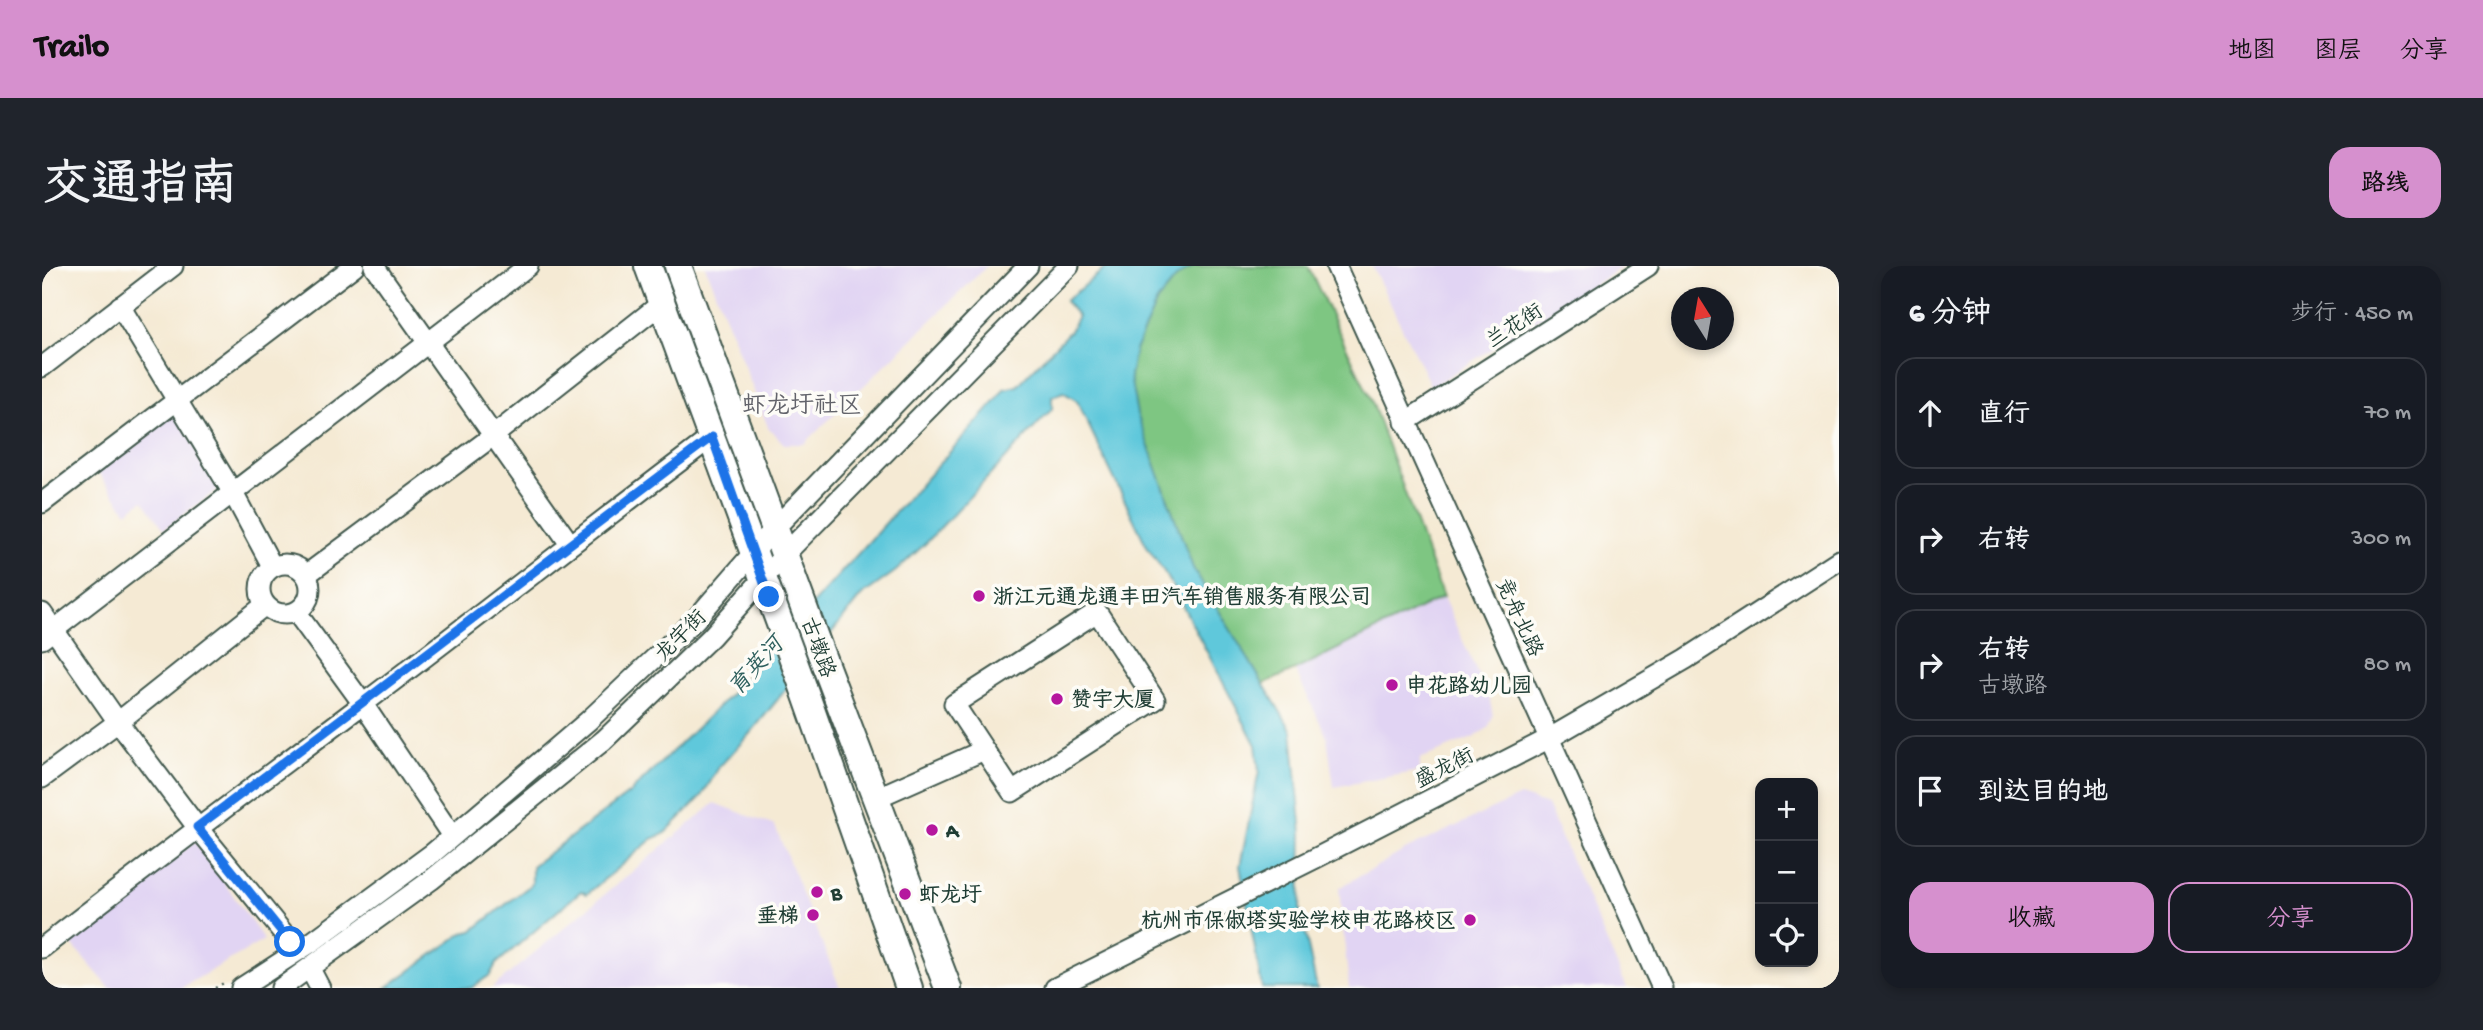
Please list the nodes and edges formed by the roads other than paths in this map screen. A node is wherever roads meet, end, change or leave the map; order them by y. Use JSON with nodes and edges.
{"nodes":[{"id":1,"x":173,"y":266,"type":"edge"},
{"id":2,"x":354,"y":266,"type":"edge"},
{"id":3,"x":374,"y":266,"type":"edge"},
{"id":4,"x":528,"y":266,"type":"edge"},
{"id":5,"x":648,"y":266,"type":"edge"},
{"id":6,"x":678,"y":266,"type":"edge"},
{"id":7,"x":1028,"y":266,"type":"edge"},
{"id":8,"x":1069,"y":266,"type":"edge"},
{"id":9,"x":1336,"y":266,"type":"edge"},
{"id":10,"x":1648,"y":266,"type":"edge"},
{"id":11,"x":662,"y":303,"type":"junction"},
{"id":12,"x":120,"y":306,"type":"junction"},
{"id":13,"x":429,"y":344,"type":"junction"},
{"id":14,"x":42,"y":367,"type":"edge"},
{"id":15,"x":178,"y":400,"type":"junction"},
{"id":16,"x":1405,"y":422,"type":"junction"},
{"id":17,"x":493,"y":436,"type":"junction"},
{"id":18,"x":712,"y":437,"type":"junction"},
{"id":19,"x":233,"y":493,"type":"junction"},
{"id":20,"x":42,"y":503,"type":"edge"},
{"id":21,"x":775,"y":529,"type":"junction"},
{"id":22,"x":569,"y":544,"type":"junction"},
{"id":23,"x":754,"y":555,"type":"junction"},
{"id":24,"x":784,"y":555,"type":"junction"},
{"id":25,"x":1839,"y":560,"type":"edge"},
{"id":26,"x":272,"y":566,"type":"junction"},
{"id":27,"x":306,"y":575,"type":"junction"},
{"id":28,"x":762,"y":581,"type":"junction"},
{"id":29,"x":265,"y":605,"type":"junction"},
{"id":30,"x":296,"y":612,"type":"junction"},
{"id":31,"x":42,"y":613,"type":"edge"},
{"id":32,"x":48,"y":635,"type":"edge"},
{"id":33,"x":363,"y":704,"type":"junction"},
{"id":34,"x":118,"y":722,"type":"junction"},
{"id":35,"x":1550,"y":738,"type":"junction"},
{"id":36,"x":984,"y":750,"type":"junction"},
{"id":37,"x":42,"y":778,"type":"edge"},
{"id":38,"x":876,"y":798,"type":"junction"},
{"id":39,"x":197,"y":827,"type":"junction"},
{"id":40,"x":452,"y":836,"type":"junction"},
{"id":41,"x":42,"y":948,"type":"edge"},
{"id":42,"x":298,"y":951,"type":"junction"},
{"id":43,"x":310,"y":969,"type":"junction"},
{"id":44,"x":241,"y":988,"type":"edge"},
{"id":45,"x":281,"y":988,"type":"edge"},
{"id":46,"x":320,"y":988,"type":"edge"},
{"id":47,"x":909,"y":988,"type":"edge"},
{"id":48,"x":948,"y":988,"type":"edge"},
{"id":49,"x":1055,"y":988,"type":"edge"},
{"id":50,"x":1662,"y":988,"type":"edge"}],
"edges":[{"from":1,"to":12,"type":"street"},
{"from":2,"to":15,"type":"street"},
{"from":3,"to":13,"type":"street"},
{"from":4,"to":13,"type":"street"},
{"from":5,"to":11,"type":"main road","name":"古墩路"},
{"from":6,"to":21,"type":"main road","name":"古墩路"},
{"from":7,"to":21,"type":"street","name":"龙宇街"},
{"from":8,"to":24,"type":"street","name":"龙宇街"},
{"from":9,"to":16,"type":"street","name":"竞舟北路"},
{"from":10,"to":16,"type":"street","name":"兰花街"},
{"from":11,"to":17,"type":"street"},
{"from":11,"to":18,"type":"main road","name":"古墩路"},
{"from":12,"to":14,"type":"street"},
{"from":12,"to":15,"type":"street"},
{"from":13,"to":17,"type":"street"},
{"from":13,"to":19,"type":"street"},
{"from":15,"to":19,"type":"street"},
{"from":15,"to":20,"type":"street"},
{"from":16,"to":35,"type":"street","name":"竞舟北路"},
{"from":17,"to":22,"type":"street"},
{"from":17,"to":27,"type":"street"},
{"from":18,"to":22,"type":"street"},
{"from":18,"to":23,"type":"main road","name":"古墩路"},
{"from":19,"to":26,"type":"street"},
{"from":19,"to":32,"type":"street"},
{"from":21,"to":23,"type":"street","name":"龙宇街"},
{"from":21,"to":24,"type":"main road","name":"古墩路"},
{"from":22,"to":33,"type":"street"},
{"from":23,"to":28,"type":"main road","name":"古墩路"},
{"from":23,"to":40,"type":"street","name":"龙宇街"},
{"from":24,"to":28,"type":"street","name":"龙宇街"},
{"from":24,"to":38,"type":"main road","name":"古墩路"},
{"from":25,"to":35,"type":"street","name":"盛龙街"},
{"from":26,"to":27,"type":"street"},
{"from":26,"to":29,"type":"street"},
{"from":27,"to":30,"type":"street"},
{"from":28,"to":43,"type":"street","name":"龙宇街"},
{"from":28,"to":47,"type":"main road","name":"古墩路"},
{"from":29,"to":30,"type":"street"},
{"from":29,"to":34,"type":"street"},
{"from":30,"to":33,"type":"street"},
{"from":31,"to":32,"type":"street"},
{"from":32,"to":34,"type":"street"},
{"from":33,"to":39,"type":"street"},
{"from":33,"to":40,"type":"street"},
{"from":34,"to":37,"type":"street"},
{"from":34,"to":39,"type":"street"},
{"from":35,"to":49,"type":"street","name":"盛龙街"},
{"from":35,"to":50,"type":"street","name":"竞舟北路"},
{"from":36,"to":36,"type":"street"},
{"from":36,"to":38,"type":"street"},
{"from":38,"to":48,"type":"main road","name":"古墩路"},
{"from":39,"to":41,"type":"street"},
{"from":39,"to":42,"type":"street"},
{"from":40,"to":42,"type":"street","name":"龙宇街"},
{"from":42,"to":44,"type":"street","name":"龙宇街"},
{"from":43,"to":45,"type":"street","name":"龙宇街"},
{"from":43,"to":46,"type":"street"}]}
